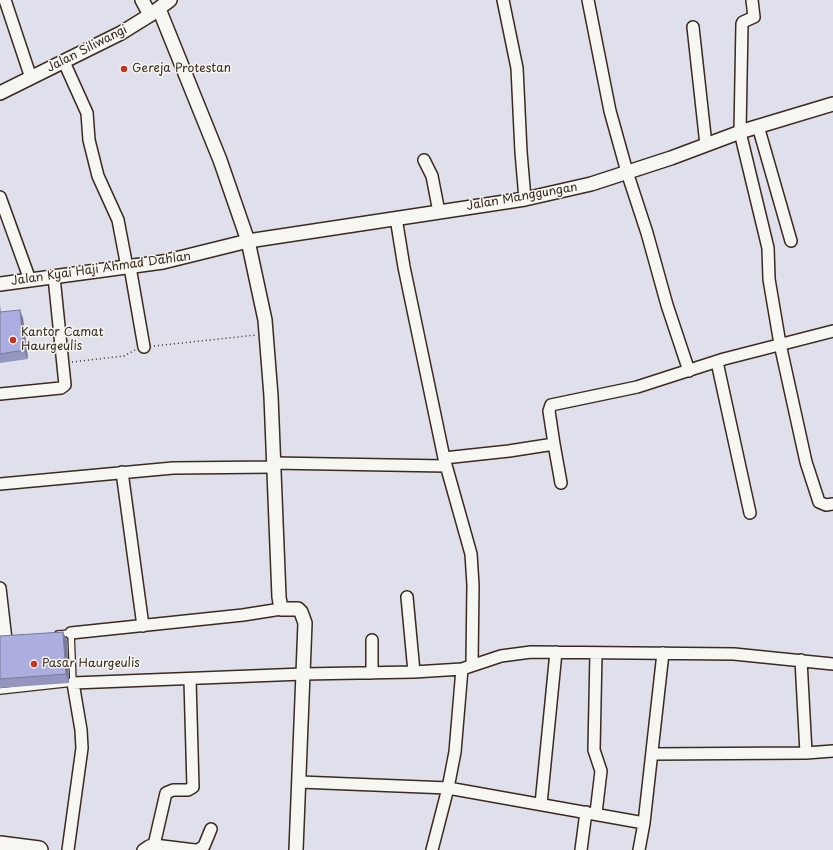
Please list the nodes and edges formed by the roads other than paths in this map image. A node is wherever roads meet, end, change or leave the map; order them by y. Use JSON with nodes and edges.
{"nodes":[{"id":1,"x":5,"y":0,"type":"edge"},
{"id":2,"x":142,"y":0,"type":"edge"},
{"id":3,"x":170,"y":0,"type":"edge"},
{"id":4,"x":502,"y":0,"type":"edge"},
{"id":5,"x":588,"y":0,"type":"edge"},
{"id":6,"x":752,"y":0,"type":"edge"},
{"id":7,"x":155,"y":12,"type":"junction"},
{"id":8,"x":693,"y":28,"type":"dead end"},
{"id":9,"x":64,"y":62,"type":"junction"},
{"id":10,"x":31,"y":78,"type":"junction"},
{"id":11,"x":0,"y":93,"type":"edge"},
{"id":12,"x":833,"y":104,"type":"edge"},
{"id":13,"x":758,"y":126,"type":"junction"},
{"id":14,"x":740,"y":132,"type":"junction"},
{"id":15,"x":706,"y":145,"type":"junction"},
{"id":16,"x":424,"y":160,"type":"dead end"},
{"id":17,"x":627,"y":172,"type":"junction"},
{"id":18,"x":0,"y":197,"type":"edge"},
{"id":19,"x":525,"y":199,"type":"junction"},
{"id":20,"x":439,"y":212,"type":"junction"},
{"id":21,"x":396,"y":218,"type":"junction"},
{"id":22,"x":248,"y":241,"type":"junction"},
{"id":23,"x":791,"y":241,"type":"dead end"},
{"id":24,"x":128,"y":267,"type":"junction"},
{"id":25,"x":54,"y":277,"type":"junction"},
{"id":26,"x":30,"y":280,"type":"junction"},
{"id":27,"x":0,"y":284,"type":"edge"},
{"id":28,"x":833,"y":331,"type":"edge"},
{"id":29,"x":780,"y":344,"type":"junction"},
{"id":30,"x":144,"y":347,"type":"road end"},
{"id":31,"x":717,"y":362,"type":"junction"},
{"id":32,"x":689,"y":371,"type":"junction"},
{"id":33,"x":0,"y":394,"type":"edge"},
{"id":34,"x":554,"y":444,"type":"junction"},
{"id":35,"x":445,"y":462,"type":"junction"},
{"id":36,"x":274,"y":465,"type":"junction"},
{"id":37,"x":122,"y":472,"type":"junction"},
{"id":38,"x":561,"y":483,"type":"dead end"},
{"id":39,"x":0,"y":484,"type":"edge"},
{"id":40,"x":833,"y":504,"type":"edge"},
{"id":41,"x":750,"y":513,"type":"dead end"},
{"id":42,"x":0,"y":588,"type":"edge"},
{"id":43,"x":407,"y":597,"type":"dead end"},
{"id":44,"x":281,"y":609,"type":"junction"},
{"id":45,"x":143,"y":626,"type":"junction"},
{"id":46,"x":71,"y":633,"type":"junction"},
{"id":47,"x":49,"y":635,"type":"edge"},
{"id":48,"x":6,"y":640,"type":"edge"},
{"id":49,"x":372,"y":640,"type":"dead end"},
{"id":50,"x":556,"y":652,"type":"junction"},
{"id":51,"x":596,"y":653,"type":"junction"},
{"id":52,"x":663,"y":653,"type":"junction"},
{"id":53,"x":801,"y":660,"type":"junction"},
{"id":54,"x":833,"y":664,"type":"edge"},
{"id":55,"x":467,"y":666,"type":"junction"},
{"id":56,"x":414,"y":672,"type":"junction"},
{"id":57,"x":372,"y":673,"type":"junction"},
{"id":58,"x":303,"y":674,"type":"junction"},
{"id":59,"x":190,"y":680,"type":"junction"},
{"id":60,"x":73,"y":683,"type":"junction"},
{"id":61,"x":0,"y":691,"type":"edge"},
{"id":62,"x":833,"y":751,"type":"edge"},
{"id":63,"x":806,"y":753,"type":"junction"},
{"id":64,"x":652,"y":754,"type":"junction"},
{"id":65,"x":300,"y":782,"type":"junction"},
{"id":66,"x":448,"y":788,"type":"junction"},
{"id":67,"x":541,"y":804,"type":"junction"},
{"id":68,"x":591,"y":813,"type":"junction"},
{"id":69,"x":644,"y":823,"type":"junction"},
{"id":70,"x":211,"y":829,"type":"dead end"},
{"id":71,"x":0,"y":844,"type":"edge"},
{"id":72,"x":149,"y":848,"type":"edge"},
{"id":73,"x":39,"y":850,"type":"edge"},
{"id":74,"x":68,"y":850,"type":"edge"},
{"id":75,"x":197,"y":850,"type":"edge"},
{"id":76,"x":296,"y":850,"type":"edge"},
{"id":77,"x":432,"y":850,"type":"edge"},
{"id":78,"x":580,"y":850,"type":"edge"},
{"id":79,"x":639,"y":850,"type":"edge"}],
"edges":[{"from":1,"to":10,"type":"street"},
{"from":2,"to":7,"type":"street"},
{"from":3,"to":7,"type":"street","name":"Jalan Siliwangi"},
{"from":4,"to":19,"type":"street"},
{"from":5,"to":17,"type":"street"},
{"from":6,"to":14,"type":"street"},
{"from":7,"to":9,"type":"street","name":"Jalan Siliwangi"},
{"from":7,"to":22,"type":"street"},
{"from":8,"to":15,"type":"street"},
{"from":9,"to":10,"type":"street","name":"Jalan Siliwangi"},
{"from":9,"to":24,"type":"street"},
{"from":10,"to":11,"type":"street","name":"Jalan Siliwangi"},
{"from":12,"to":13,"type":"street","name":"Jalan Manggungan"},
{"from":13,"to":14,"type":"street","name":"Jalan Manggungan"},
{"from":13,"to":23,"type":"street"},
{"from":14,"to":15,"type":"street","name":"Jalan Manggungan"},
{"from":14,"to":29,"type":"street"},
{"from":15,"to":17,"type":"street","name":"Jalan Manggungan"},
{"from":16,"to":20,"type":"street"},
{"from":17,"to":19,"type":"street","name":"Jalan Manggungan"},
{"from":17,"to":32,"type":"street"},
{"from":18,"to":26,"type":"street"},
{"from":19,"to":20,"type":"street","name":"Jalan Manggungan"},
{"from":20,"to":21,"type":"street","name":"Jalan Manggungan"},
{"from":21,"to":22,"type":"street","name":"Jalan Manggungan"},
{"from":21,"to":35,"type":"street"},
{"from":22,"to":24,"type":"street","name":"Jalan Kyai Haji Ahmad Dahlan"},
{"from":22,"to":36,"type":"street"},
{"from":24,"to":25,"type":"street","name":"Jalan Kyai Haji Ahmad Dahlan"},
{"from":24,"to":30,"type":"street"},
{"from":25,"to":26,"type":"street","name":"Jalan Kyai Haji Ahmad Dahlan"},
{"from":25,"to":33,"type":"street"},
{"from":26,"to":27,"type":"street","name":"Jalan Kyai Haji Ahmad Dahlan"},
{"from":28,"to":29,"type":"street"},
{"from":29,"to":31,"type":"street"},
{"from":29,"to":40,"type":"street"},
{"from":31,"to":32,"type":"street"},
{"from":31,"to":41,"type":"street"},
{"from":32,"to":34,"type":"street"},
{"from":34,"to":35,"type":"street"},
{"from":34,"to":38,"type":"street"},
{"from":35,"to":36,"type":"street"},
{"from":35,"to":55,"type":"street"},
{"from":36,"to":37,"type":"street"},
{"from":36,"to":44,"type":"street"},
{"from":37,"to":39,"type":"street"},
{"from":37,"to":45,"type":"street"},
{"from":42,"to":48,"type":"street"},
{"from":43,"to":56,"type":"street"},
{"from":44,"to":45,"type":"street"},
{"from":44,"to":58,"type":"street"},
{"from":45,"to":46,"type":"street"},
{"from":46,"to":47,"type":"lane"},
{"from":46,"to":60,"type":"lane"},
{"from":49,"to":57,"type":"street"},
{"from":50,"to":51,"type":"street"},
{"from":50,"to":55,"type":"street"},
{"from":50,"to":67,"type":"street"},
{"from":51,"to":52,"type":"street"},
{"from":51,"to":68,"type":"street"},
{"from":52,"to":53,"type":"street"},
{"from":52,"to":64,"type":"street"},
{"from":53,"to":54,"type":"street"},
{"from":53,"to":63,"type":"street"},
{"from":55,"to":56,"type":"street"},
{"from":55,"to":66,"type":"street"},
{"from":56,"to":57,"type":"street"},
{"from":57,"to":58,"type":"street"},
{"from":58,"to":59,"type":"street"},
{"from":58,"to":65,"type":"street"},
{"from":59,"to":60,"type":"street"},
{"from":59,"to":72,"type":"street"},
{"from":60,"to":61,"type":"lane"},
{"from":60,"to":74,"type":"street"},
{"from":62,"to":63,"type":"street"},
{"from":63,"to":64,"type":"street"},
{"from":64,"to":69,"type":"street"},
{"from":65,"to":66,"type":"street"},
{"from":65,"to":76,"type":"street"},
{"from":66,"to":67,"type":"street"},
{"from":66,"to":77,"type":"street"},
{"from":67,"to":68,"type":"street"},
{"from":68,"to":69,"type":"street"},
{"from":68,"to":78,"type":"street"},
{"from":69,"to":79,"type":"street"},
{"from":70,"to":75,"type":"street"},
{"from":71,"to":73,"type":"main road"},
{"from":72,"to":75,"type":"street"}]}
